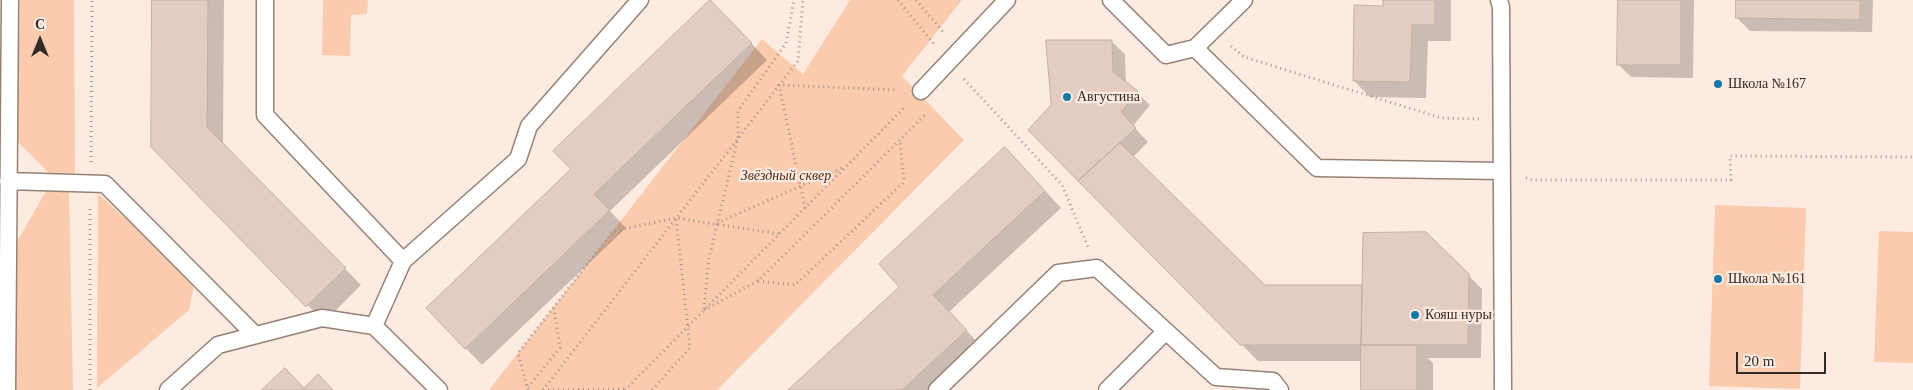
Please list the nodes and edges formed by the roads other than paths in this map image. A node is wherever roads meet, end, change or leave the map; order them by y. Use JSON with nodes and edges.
{"nodes":[{"id":1,"x":10,"y":0,"type":"edge"},
{"id":2,"x":265,"y":0,"type":"edge"},
{"id":3,"x":640,"y":0,"type":"edge"},
{"id":4,"x":1007,"y":0,"type":"edge"},
{"id":5,"x":1111,"y":0,"type":"edge"},
{"id":6,"x":1244,"y":0,"type":"edge"},
{"id":7,"x":1498,"y":0,"type":"edge"},
{"id":8,"x":1195,"y":48,"type":"junction"},
{"id":9,"x":4,"y":88,"type":"edge"},
{"id":10,"x":921,"y":91,"type":"road end"},
{"id":11,"x":1502,"y":171,"type":"junction"},
{"id":12,"x":8,"y":181,"type":"junction"},
{"id":13,"x":4,"y":204,"type":"edge"},
{"id":14,"x":403,"y":261,"type":"junction"},
{"id":15,"x":374,"y":326,"type":"junction"},
{"id":16,"x":1166,"y":331,"type":"junction"},
{"id":17,"x":255,"y":336,"type":"junction"},
{"id":18,"x":7,"y":390,"type":"edge"},
{"id":19,"x":168,"y":390,"type":"edge"},
{"id":20,"x":439,"y":390,"type":"edge"},
{"id":21,"x":937,"y":390,"type":"edge"},
{"id":22,"x":1107,"y":390,"type":"edge"},
{"id":23,"x":1280,"y":390,"type":"edge"},
{"id":24,"x":1503,"y":390,"type":"edge"}],
"edges":[{"from":1,"to":9,"type":"lane"},
{"from":2,"to":14,"type":"lane"},
{"from":3,"to":14,"type":"lane"},
{"from":4,"to":10,"type":"lane"},
{"from":5,"to":8,"type":"lane"},
{"from":6,"to":8,"type":"lane"},
{"from":7,"to":11,"type":"lane"},
{"from":8,"to":11,"type":"lane"},
{"from":9,"to":12,"type":"lane"},
{"from":11,"to":24,"type":"lane"},
{"from":12,"to":13,"type":"lane"},
{"from":12,"to":17,"type":"lane"},
{"from":13,"to":18,"type":"lane"},
{"from":14,"to":15,"type":"lane"},
{"from":15,"to":17,"type":"lane"},
{"from":15,"to":20,"type":"lane"},
{"from":16,"to":21,"type":"lane"},
{"from":16,"to":22,"type":"lane"},
{"from":16,"to":23,"type":"lane"},
{"from":17,"to":19,"type":"lane"}]}
